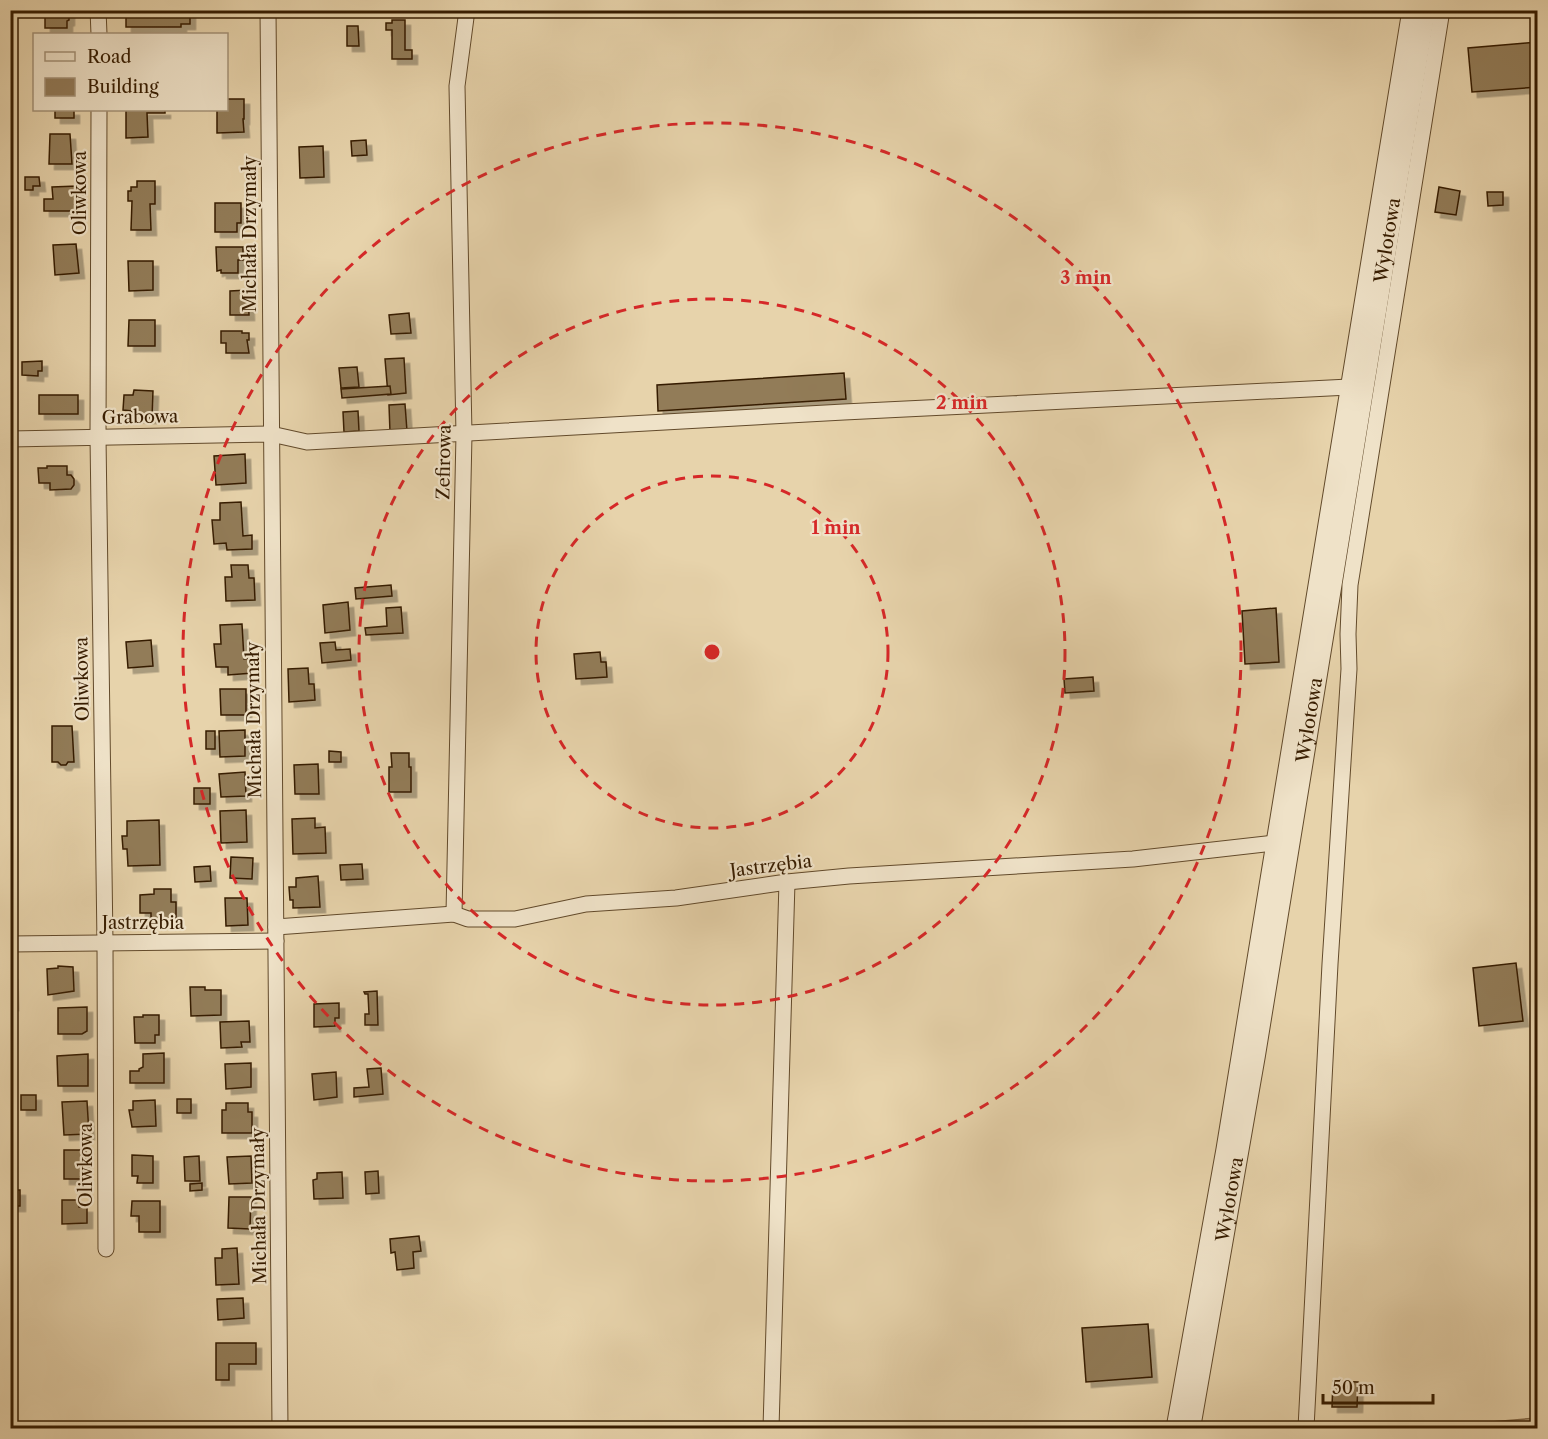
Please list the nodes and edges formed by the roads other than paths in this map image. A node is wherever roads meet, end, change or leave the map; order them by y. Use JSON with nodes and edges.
{"nodes":[{"id":1,"x":98,"y":10,"type":"edge"},
{"id":2,"x":268,"y":10,"type":"edge"},
{"id":3,"x":467,"y":10,"type":"edge"},
{"id":4,"x":1410,"y":10,"type":"edge"},
{"id":5,"x":1425,"y":10,"type":"edge"},
{"id":6,"x":1442,"y":10,"type":"edge"},
{"id":7,"x":99,"y":33,"type":"edge"},
{"id":8,"x":99,"y":111,"type":"edge"},
{"id":9,"x":1349,"y":387,"type":"junction"},
{"id":10,"x":271,"y":434,"type":"junction"},
{"id":11,"x":464,"y":434,"type":"junction"},
{"id":12,"x":98,"y":437,"type":"junction"},
{"id":13,"x":10,"y":439,"type":"edge"},
{"id":14,"x":1274,"y":843,"type":"junction"},
{"id":15,"x":787,"y":882,"type":"junction"},
{"id":16,"x":454,"y":914,"type":"junction"},
{"id":17,"x":276,"y":934,"type":"junction"},
{"id":18,"x":105,"y":942,"type":"junction"},
{"id":19,"x":10,"y":944,"type":"edge"},
{"id":20,"x":106,"y":1249,"type":"dead end"},
{"id":21,"x":280,"y":1428,"type":"edge"},
{"id":22,"x":771,"y":1428,"type":"edge"},
{"id":23,"x":1174,"y":1428,"type":"edge"},
{"id":24,"x":1190,"y":1428,"type":"edge"},
{"id":25,"x":1306,"y":1428,"type":"edge"}],
"edges":[{"from":1,"to":7,"type":"street"},
{"from":2,"to":10,"type":"street","name":"Michała Drzymały"},
{"from":3,"to":11,"type":"street","name":"Zefirowa"},
{"from":4,"to":9,"type":"street","name":"Wylotowa"},
{"from":5,"to":24,"type":"street","name":"Wylotowa"},
{"from":6,"to":25,"type":"street","name":"Wylotowa"},
{"from":8,"to":12,"type":"street","name":"Oliwkowa"},
{"from":9,"to":11,"type":"street","name":"Grabowa"},
{"from":9,"to":14,"type":"street","name":"Wylotowa"},
{"from":10,"to":11,"type":"street","name":"Grabowa"},
{"from":10,"to":12,"type":"street","name":"Grabowa"},
{"from":10,"to":17,"type":"street","name":"Michała Drzymały"},
{"from":11,"to":16,"type":"street","name":"Zefirowa"},
{"from":12,"to":13,"type":"street","name":"Grabowa"},
{"from":12,"to":18,"type":"street","name":"Oliwkowa"},
{"from":14,"to":15,"type":"street","name":"Jastrzębia"},
{"from":14,"to":23,"type":"street","name":"Wylotowa"},
{"from":15,"to":16,"type":"street","name":"Jastrzębia"},
{"from":15,"to":22,"type":"street"},
{"from":16,"to":17,"type":"street","name":"Jastrzębia"},
{"from":17,"to":18,"type":"street","name":"Jastrzębia"},
{"from":17,"to":21,"type":"street","name":"Michała Drzymały"},
{"from":18,"to":19,"type":"street","name":"Jastrzębia"},
{"from":18,"to":20,"type":"street","name":"Oliwkowa"}]}
